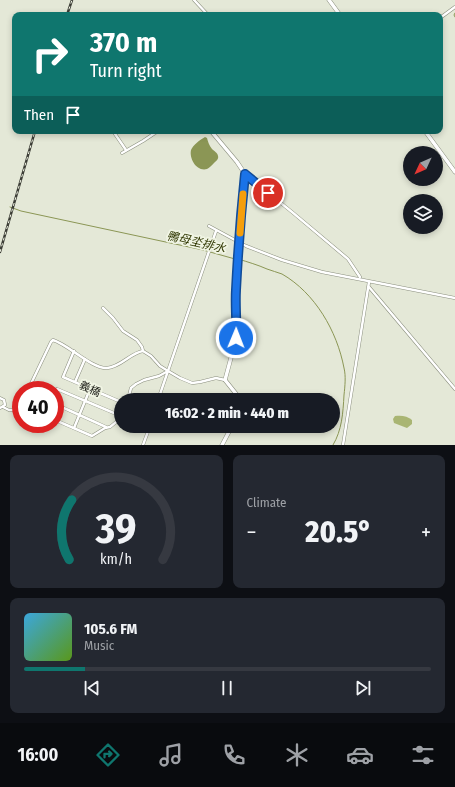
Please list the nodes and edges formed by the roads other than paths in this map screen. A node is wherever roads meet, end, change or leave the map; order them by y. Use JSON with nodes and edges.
{"nodes":[{"id":1,"x":194,"y":0,"type":"edge"},
{"id":2,"x":329,"y":0,"type":"edge"},
{"id":3,"x":455,"y":7,"type":"edge"},
{"id":4,"x":205,"y":12,"type":"edge"},
{"id":5,"x":338,"y":12,"type":"edge"},
{"id":6,"x":443,"y":16,"type":"edge"},
{"id":7,"x":115,"y":134,"type":"edge"},
{"id":8,"x":154,"y":134,"type":"edge"},
{"id":9,"x":214,"y":134,"type":"edge"},
{"id":10,"x":427,"y":134,"type":"edge"},
{"id":11,"x":126,"y":150,"type":"junction"},
{"id":12,"x":122,"y":153,"type":"dead end"},
{"id":13,"x":455,"y":172,"type":"edge"},
{"id":14,"x":245,"y":174,"type":"junction"},
{"id":15,"x":208,"y":226,"type":"dead end"},
{"id":16,"x":216,"y":230,"type":"junction"},
{"id":17,"x":239,"y":242,"type":"junction"},
{"id":18,"x":360,"y":277,"type":"dead end"},
{"id":19,"x":369,"y":282,"type":"junction"},
{"id":20,"x":369,"y":287,"type":"junction"},
{"id":21,"x":455,"y":298,"type":"edge"},
{"id":22,"x":103,"y":308,"type":"dead end"},
{"id":23,"x":74,"y":351,"type":"junction"},
{"id":24,"x":143,"y":351,"type":"junction"},
{"id":25,"x":85,"y":359,"type":"junction"},
{"id":26,"x":168,"y":371,"type":"junction"},
{"id":27,"x":225,"y":380,"type":"junction"},
{"id":28,"x":32,"y":381,"type":"edge"},
{"id":29,"x":75,"y":382,"type":"junction"},
{"id":30,"x":90,"y":389,"type":"junction"},
{"id":31,"x":455,"y":389,"type":"edge"},
{"id":32,"x":64,"y":392,"type":"edge"},
{"id":33,"x":130,"y":393,"type":"edge"},
{"id":34,"x":160,"y":393,"type":"edge"},
{"id":35,"x":235,"y":393,"type":"edge"},
{"id":36,"x":0,"y":398,"type":"edge"},
{"id":37,"x":114,"y":399,"type":"edge"},
{"id":38,"x":85,"y":401,"type":"junction"},
{"id":39,"x":1,"y":408,"type":"edge"},
{"id":40,"x":64,"y":408,"type":"edge"},
{"id":41,"x":12,"y":410,"type":"edge"},
{"id":42,"x":114,"y":414,"type":"edge"},
{"id":43,"x":79,"y":415,"type":"junction"},
{"id":44,"x":114,"y":423,"type":"edge"},
{"id":45,"x":64,"y":424,"type":"edge"},
{"id":46,"x":74,"y":428,"type":"junction"},
{"id":47,"x":108,"y":428,"type":"junction"},
{"id":48,"x":147,"y":433,"type":"edge"},
{"id":49,"x":228,"y":433,"type":"edge"},
{"id":50,"x":143,"y":445,"type":"edge"},
{"id":51,"x":222,"y":445,"type":"edge"},
{"id":52,"x":343,"y":445,"type":"edge"}],
"edges":[{"from":1,"to":4,"type":"street"},
{"from":2,"to":5,"type":"street"},
{"from":3,"to":6,"type":"street"},
{"from":7,"to":11,"type":"street"},
{"from":8,"to":11,"type":"street"},
{"from":9,"to":14,"type":"street"},
{"from":10,"to":13,"type":"street"},
{"from":11,"to":12,"type":"street"},
{"from":14,"to":17,"type":"street"},
{"from":14,"to":18,"type":"street"},
{"from":15,"to":16,"type":"street"},
{"from":16,"to":17,"type":"street"},
{"from":16,"to":26,"type":"street"},
{"from":17,"to":19,"type":"street"},
{"from":17,"to":27,"type":"street"},
{"from":19,"to":20,"type":"street"},
{"from":19,"to":21,"type":"street"},
{"from":20,"to":31,"type":"street"},
{"from":20,"to":52,"type":"street"},
{"from":22,"to":24,"type":"street"},
{"from":23,"to":25,"type":"street"},
{"from":23,"to":28,"type":"street"},
{"from":23,"to":29,"type":"street","name":"義橋"},
{"from":24,"to":25,"type":"street"},
{"from":24,"to":26,"type":"street"},
{"from":25,"to":29,"type":"street"},
{"from":26,"to":27,"type":"street"},
{"from":26,"to":33,"type":"street"},
{"from":26,"to":34,"type":"street"},
{"from":27,"to":35,"type":"street"},
{"from":29,"to":30,"type":"street","name":"義橋"},
{"from":30,"to":37,"type":"street","name":"義橋"},
{"from":30,"to":38,"type":"street"},
{"from":32,"to":38,"type":"street","name":"義橋"},
{"from":36,"to":39,"type":"street"},
{"from":38,"to":42,"type":"street","name":"義橋"},
{"from":38,"to":43,"type":"street"},
{"from":39,"to":41,"type":"street"},
{"from":40,"to":43,"type":"street"},
{"from":43,"to":46,"type":"street"},
{"from":43,"to":47,"type":"street"},
{"from":44,"to":47,"type":"street"},
{"from":45,"to":46,"type":"street"},
{"from":46,"to":47,"type":"street"},
{"from":48,"to":50,"type":"street"},
{"from":49,"to":51,"type":"street"}]}
